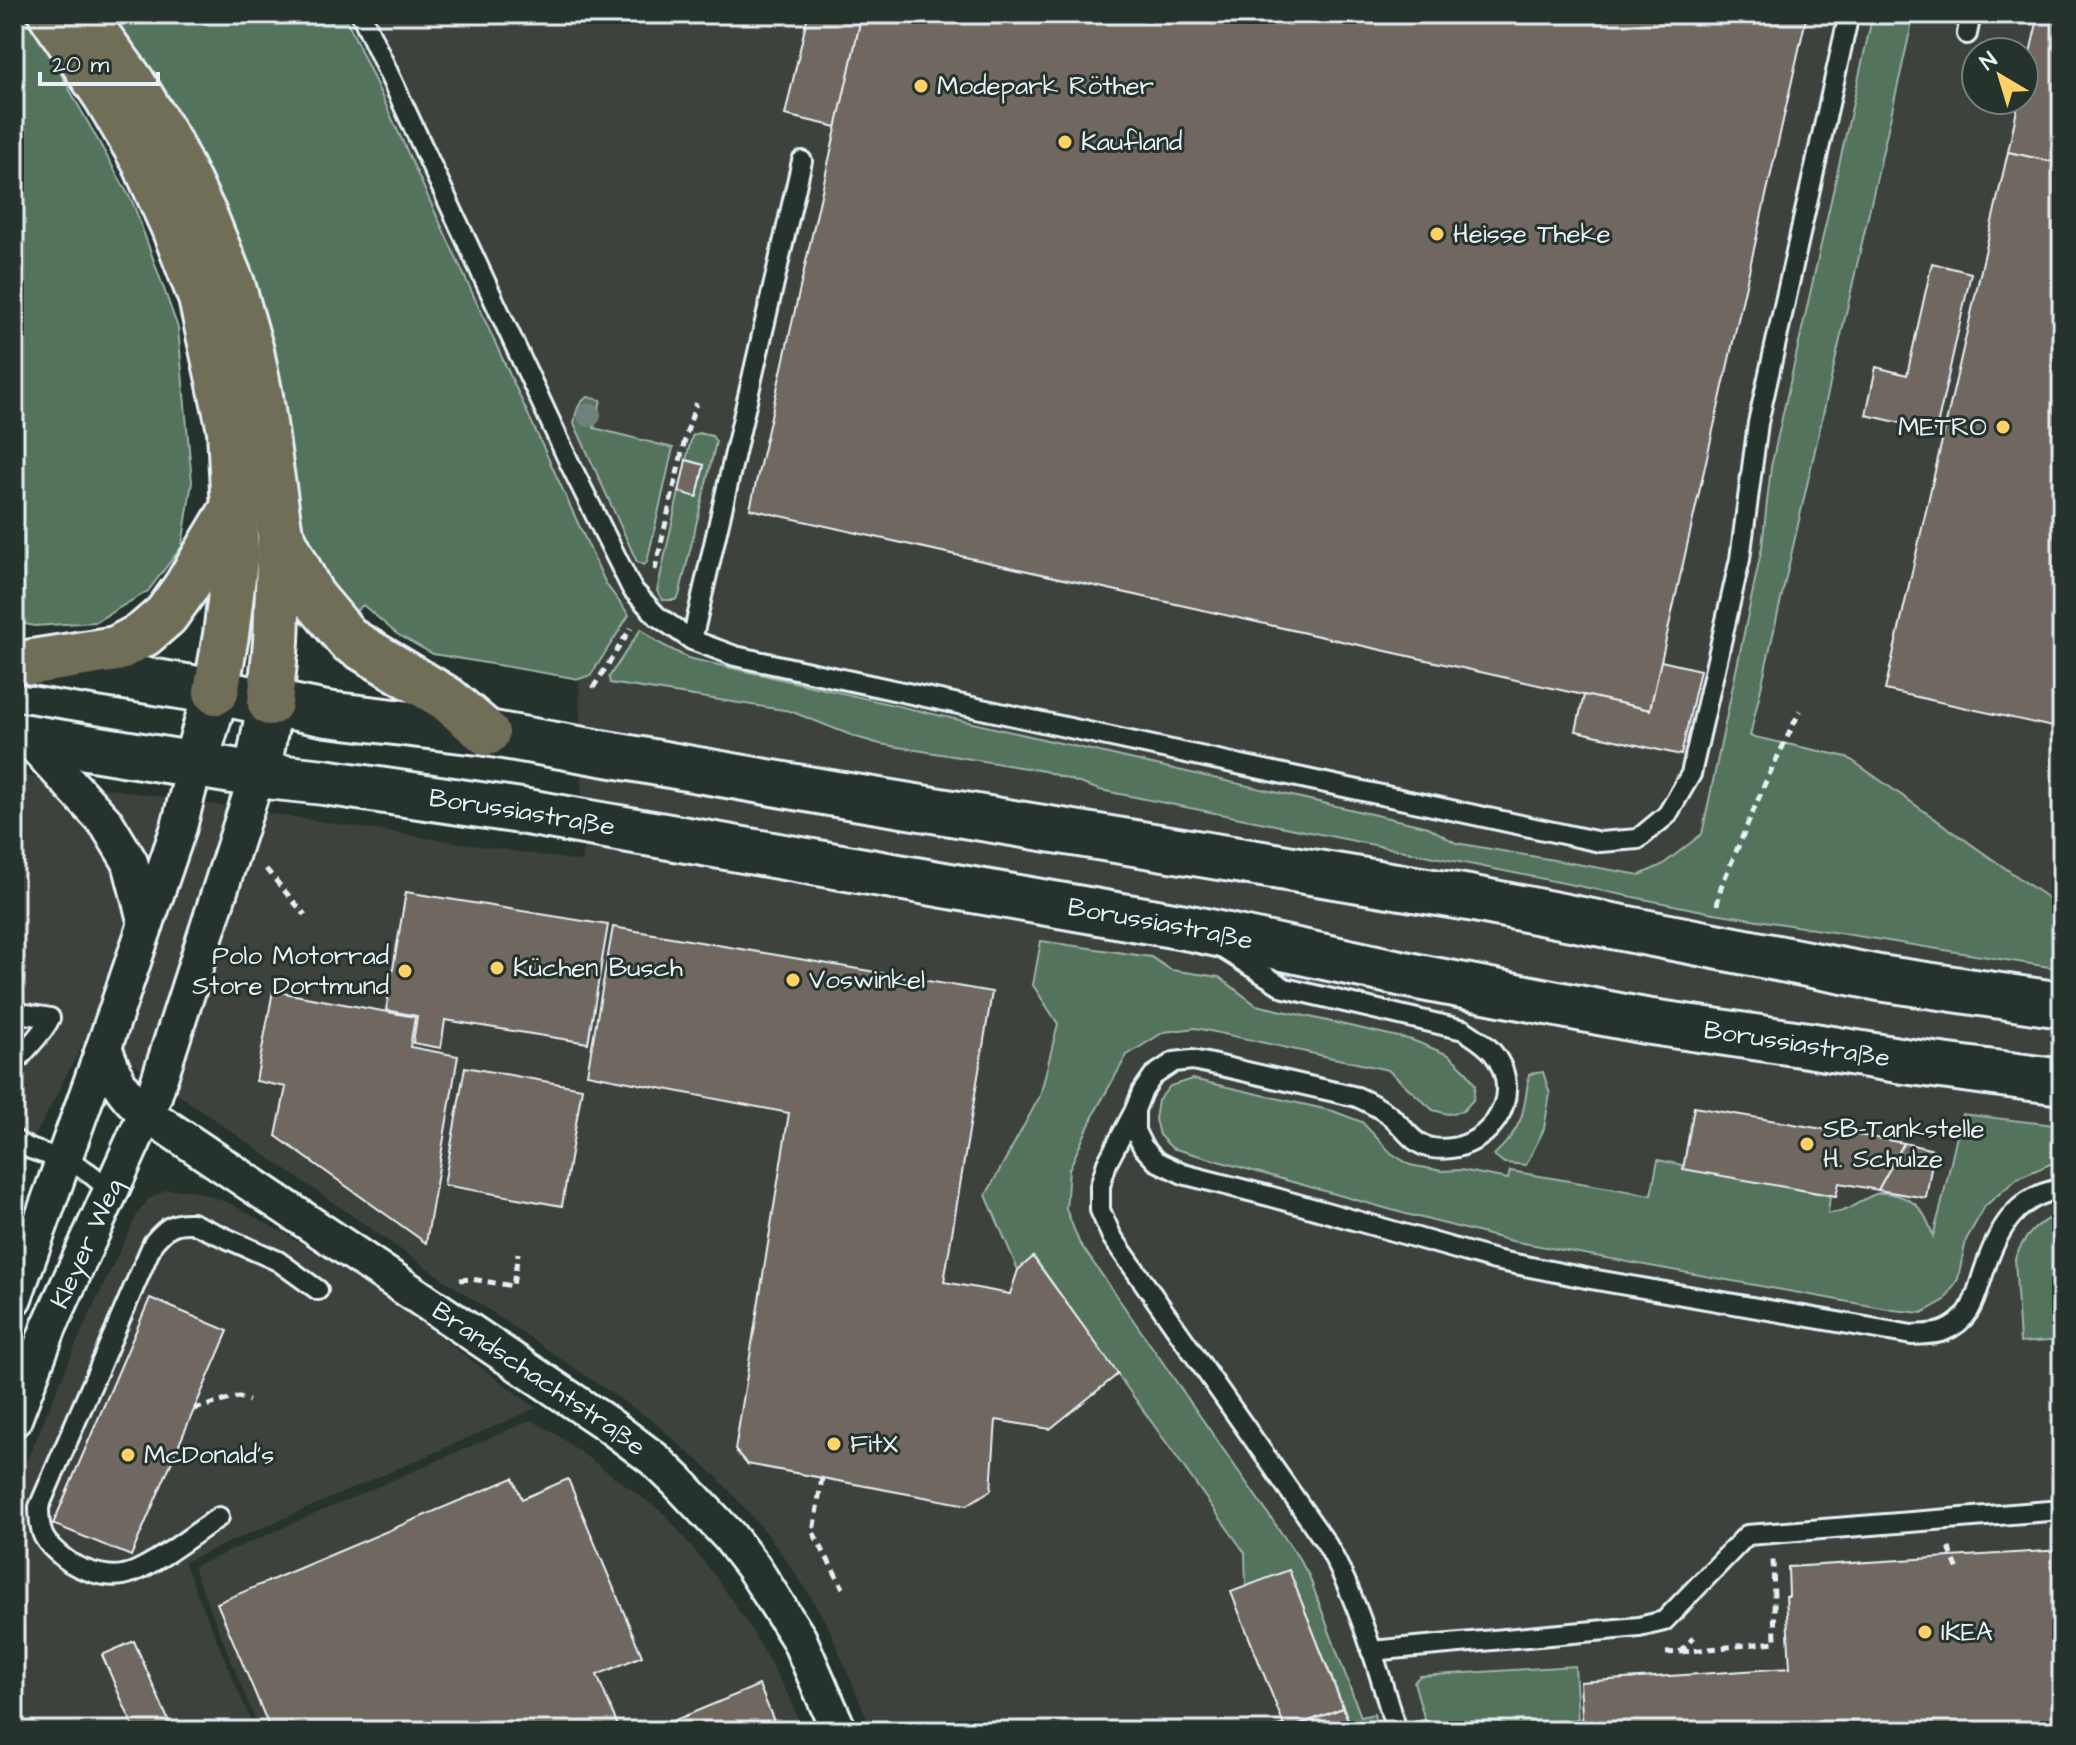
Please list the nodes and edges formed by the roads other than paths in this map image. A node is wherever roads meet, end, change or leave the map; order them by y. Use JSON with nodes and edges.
{"nodes":[{"id":1,"x":51,"y":14,"type":"edge"},
{"id":2,"x":82,"y":14,"type":"edge"},
{"id":3,"x":361,"y":14,"type":"edge"},
{"id":4,"x":1849,"y":14,"type":"edge"},
{"id":5,"x":1971,"y":14,"type":"edge"},
{"id":6,"x":1967,"y":34,"type":"dead end"},
{"id":7,"x":802,"y":161,"type":"dead end"},
{"id":8,"x":234,"y":507,"type":"junction"},
{"id":9,"x":280,"y":535,"type":"junction"},
{"id":10,"x":692,"y":640,"type":"junction"},
{"id":11,"x":23,"y":661,"type":"edge"},
{"id":12,"x":216,"y":692,"type":"junction"},
{"id":13,"x":270,"y":703,"type":"junction"},
{"id":14,"x":487,"y":733,"type":"junction"},
{"id":15,"x":21,"y":737,"type":"edge"},
{"id":16,"x":195,"y":764,"type":"junction"},
{"id":17,"x":257,"y":775,"type":"junction"},
{"id":18,"x":146,"y":924,"type":"junction"},
{"id":19,"x":1190,"y":928,"type":"junction"},
{"id":20,"x":2062,"y":1005,"type":"edge"},
{"id":21,"x":14,"y":1012,"type":"edge"},
{"id":22,"x":104,"y":1047,"type":"junction"},
{"id":23,"x":14,"y":1065,"type":"edge"},
{"id":24,"x":2062,"y":1082,"type":"edge"},
{"id":25,"x":1135,"y":1110,"type":"junction"},
{"id":26,"x":147,"y":1114,"type":"junction"},
{"id":27,"x":14,"y":1139,"type":"edge"},
{"id":28,"x":64,"y":1160,"type":"junction"},
{"id":29,"x":2062,"y":1189,"type":"edge"},
{"id":30,"x":111,"y":1192,"type":"junction"},
{"id":31,"x":318,"y":1290,"type":"dead end"},
{"id":32,"x":14,"y":1298,"type":"edge"},
{"id":33,"x":14,"y":1419,"type":"edge"},
{"id":34,"x":2062,"y":1510,"type":"edge"},
{"id":35,"x":219,"y":1517,"type":"dead end"},
{"id":36,"x":1371,"y":1651,"type":"junction"},
{"id":37,"x":839,"y":1731,"type":"edge"},
{"id":38,"x":1396,"y":1731,"type":"edge"}],
"edges":[{"from":1,"to":8,"type":"highway"},
{"from":2,"to":9,"type":"highway"},
{"from":3,"to":10,"type":"lane"},
{"from":4,"to":10,"type":"lane"},
{"from":5,"to":6,"type":"lane"},
{"from":7,"to":10,"type":"lane"},
{"from":8,"to":11,"type":"highway"},
{"from":8,"to":12,"type":"highway"},
{"from":9,"to":13,"type":"highway"},
{"from":9,"to":14,"type":"highway"},
{"from":11,"to":12,"type":"main road"},
{"from":12,"to":13,"type":"main road"},
{"from":12,"to":16,"type":"main road"},
{"from":13,"to":14,"type":"main road"},
{"from":13,"to":17,"type":"main road"},
{"from":14,"to":20,"type":"main road"},
{"from":15,"to":16,"type":"main road","name":"Borussiastraße"},
{"from":15,"to":18,"type":"street"},
{"from":16,"to":17,"type":"main road","name":"Borussiastraße"},
{"from":16,"to":18,"type":"street","name":"Kleyer Weg"},
{"from":17,"to":19,"type":"main road","name":"Borussiastraße"},
{"from":17,"to":26,"type":"street","name":"Kleyer Weg"},
{"from":18,"to":22,"type":"street","name":"Kleyer Weg"},
{"from":19,"to":24,"type":"main road","name":"Borussiastraße"},
{"from":19,"to":25,"type":"lane"},
{"from":21,"to":23,"type":"lane"},
{"from":22,"to":26,"type":"street"},
{"from":22,"to":28,"type":"street","name":"Kleyer Weg"},
{"from":25,"to":29,"type":"lane"},
{"from":25,"to":36,"type":"lane"},
{"from":26,"to":30,"type":"street","name":"Kleyer Weg"},
{"from":26,"to":37,"type":"street","name":"Brandschachtstraße"},
{"from":27,"to":28,"type":"lane"},
{"from":28,"to":30,"type":"lane"},
{"from":28,"to":32,"type":"street","name":"Kleyer Weg"},
{"from":30,"to":33,"type":"street","name":"Kleyer Weg"},
{"from":31,"to":35,"type":"lane"},
{"from":34,"to":36,"type":"lane"},
{"from":36,"to":38,"type":"lane"}]}
